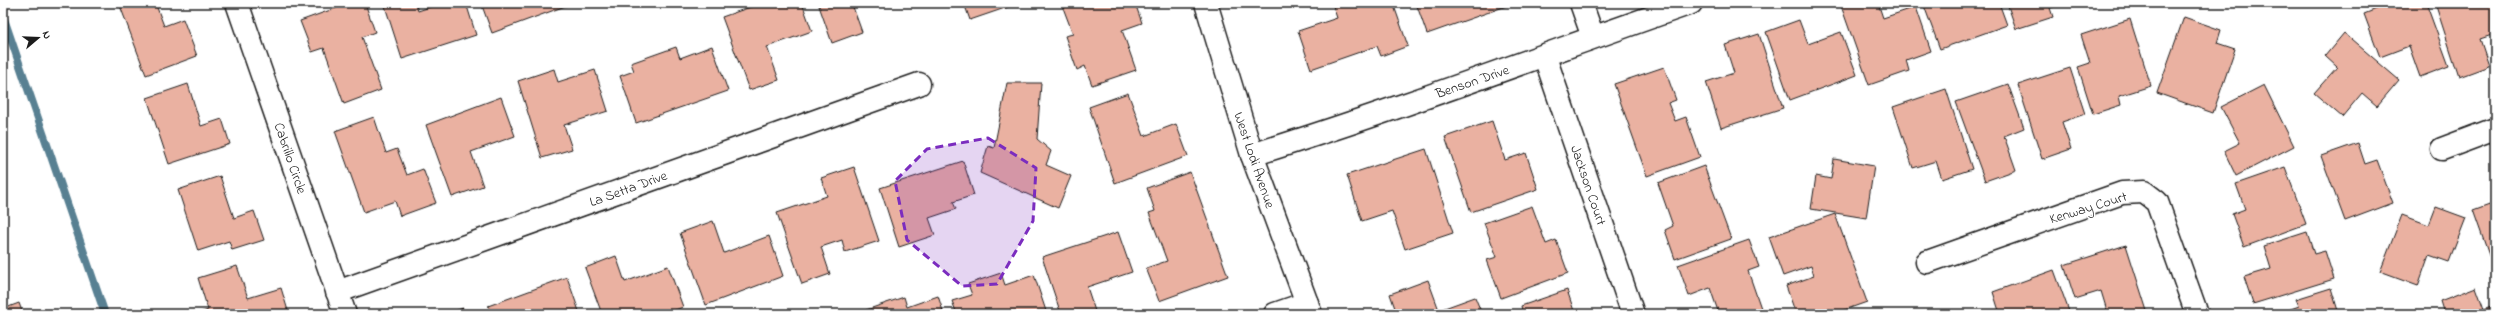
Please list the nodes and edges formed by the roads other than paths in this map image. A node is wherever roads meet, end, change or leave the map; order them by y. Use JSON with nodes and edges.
{"nodes":[{"id":1,"x":237,"y":3,"type":"edge"},
{"id":2,"x":1206,"y":3,"type":"edge"},
{"id":3,"x":1582,"y":3,"type":"edge"},
{"id":4,"x":1691,"y":3,"type":"edge"},
{"id":5,"x":1593,"y":37,"type":"junction"},
{"id":6,"x":1545,"y":57,"type":"junction"},
{"id":7,"x":919,"y":84,"type":"dead end"},
{"id":8,"x":2495,"y":129,"type":"edge"},
{"id":9,"x":2442,"y":149,"type":"dead end"},
{"id":10,"x":1252,"y":155,"type":"junction"},
{"id":11,"x":1927,"y":262,"type":"dead end"},
{"id":12,"x":337,"y":292,"type":"junction"},
{"id":13,"x":1309,"y":308,"type":"edge"},
{"id":14,"x":345,"y":314,"type":"edge"},
{"id":15,"x":1275,"y":314,"type":"edge"},
{"id":16,"x":1633,"y":314,"type":"edge"},
{"id":17,"x":2197,"y":314,"type":"edge"}],
"edges":[{"from":1,"to":12,"type":"street","name":"Cabrillo Circle"},
{"from":2,"to":10,"type":"street","name":"West Lodi Avenue"},
{"from":3,"to":5,"type":"street"},
{"from":4,"to":5,"type":"street","name":"Benson Drive"},
{"from":5,"to":6,"type":"street","name":"Benson Drive"},
{"from":6,"to":10,"type":"street","name":"Benson Drive"},
{"from":6,"to":16,"type":"street","name":"Jackson Court"},
{"from":7,"to":12,"type":"street","name":"La Setta Drive"},
{"from":8,"to":9,"type":"street"},
{"from":10,"to":13,"type":"street","name":"West Lodi Avenue"},
{"from":11,"to":17,"type":"street","name":"Kenway Court"},
{"from":12,"to":14,"type":"street","name":"Cabrillo Circle"},
{"from":13,"to":15,"type":"street"}]}
